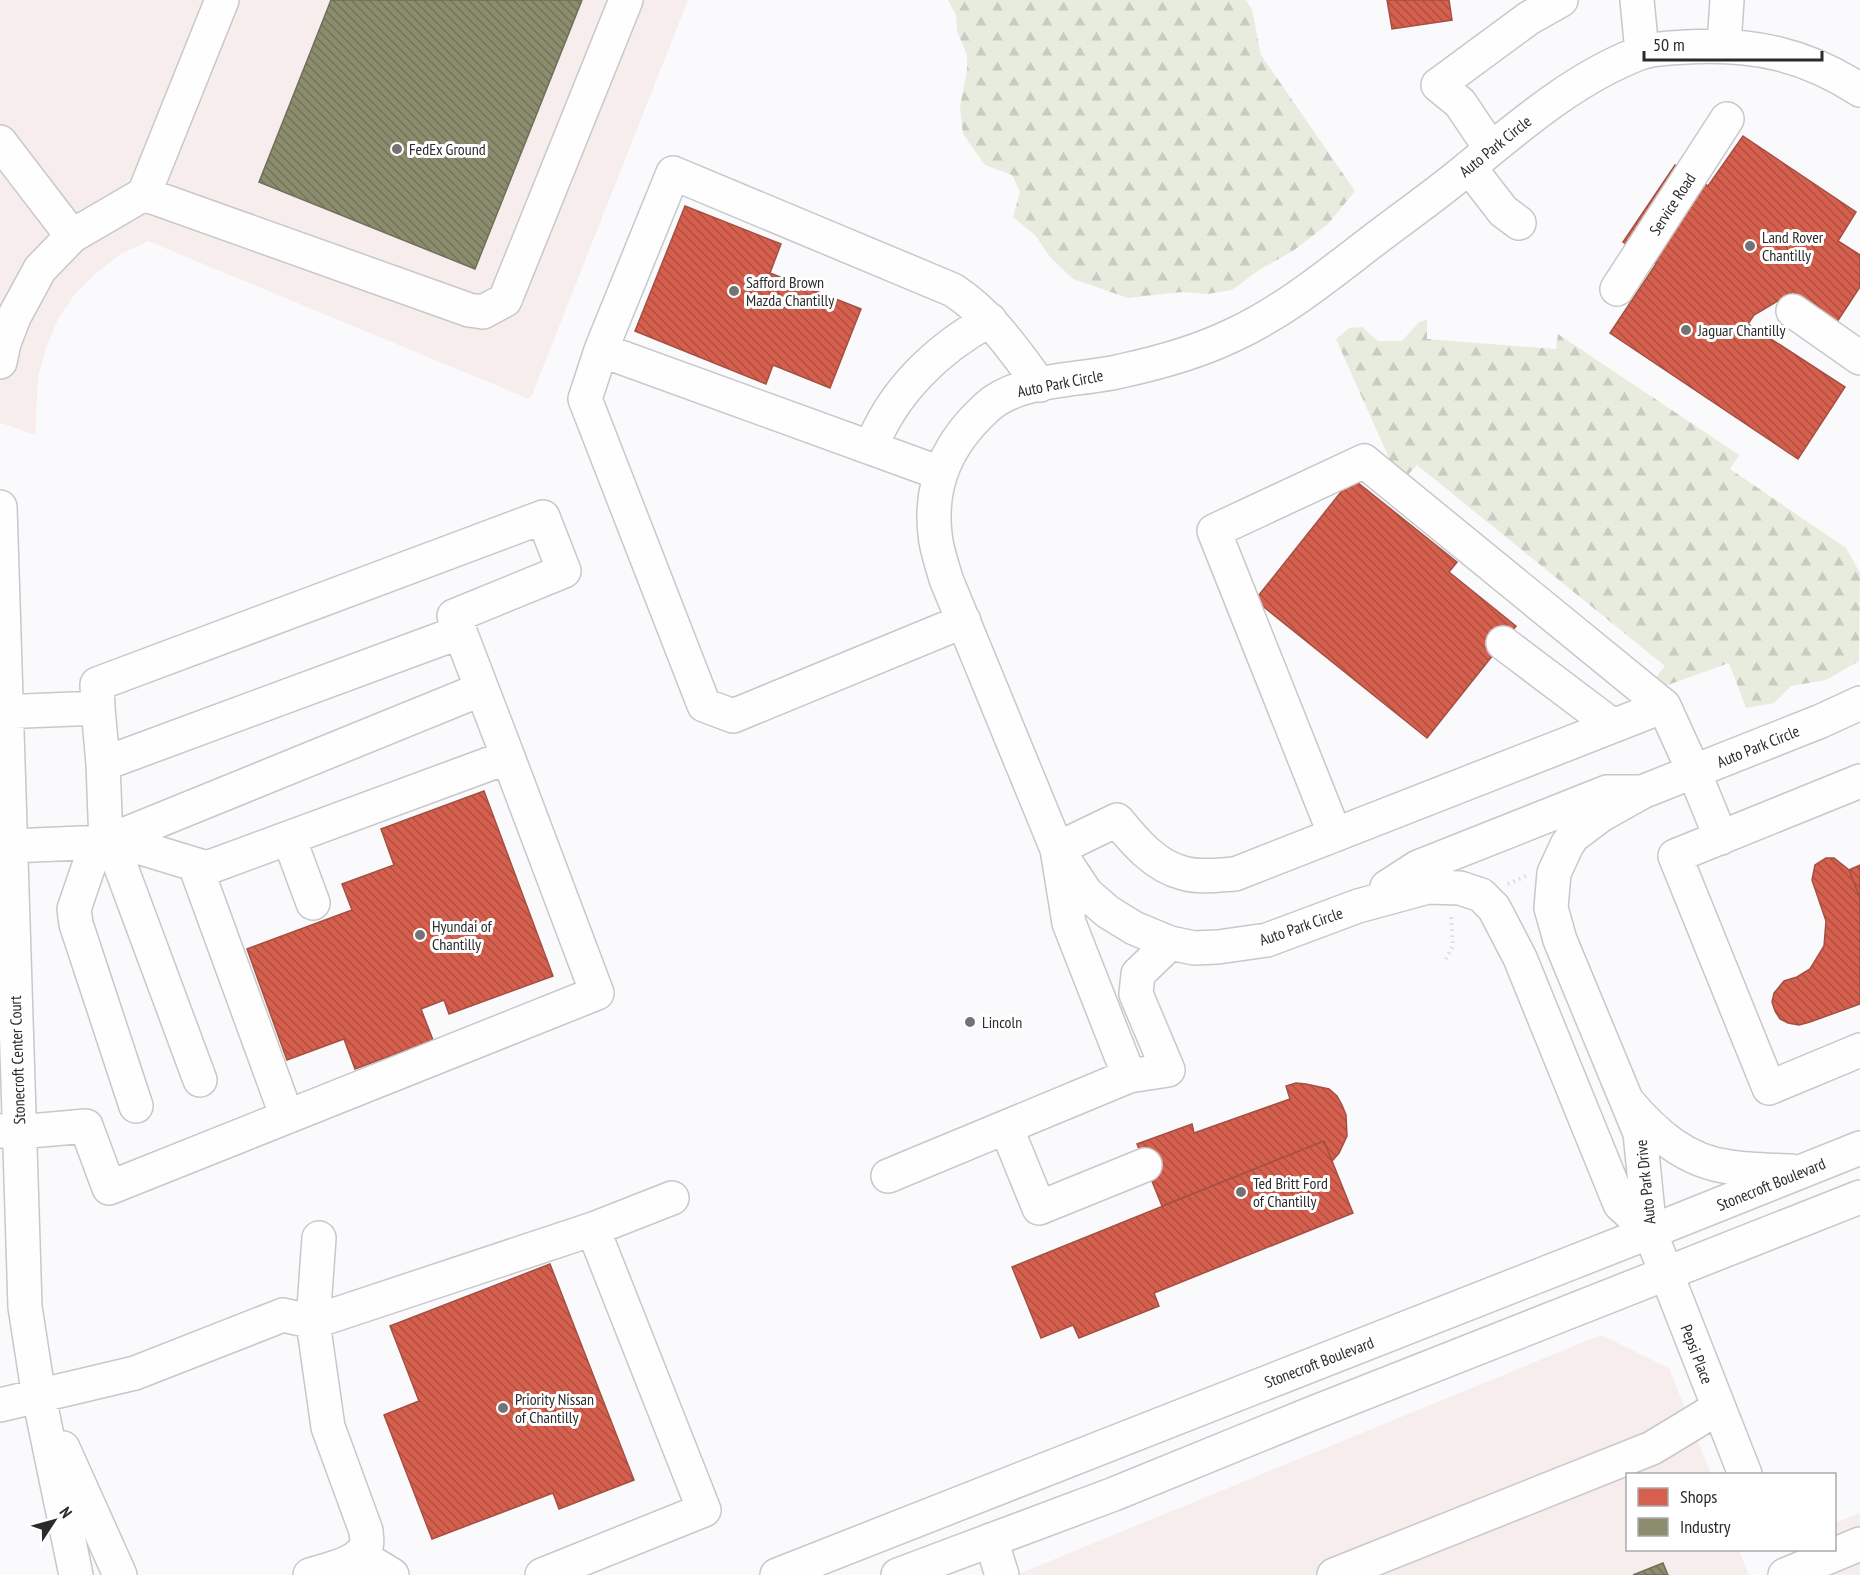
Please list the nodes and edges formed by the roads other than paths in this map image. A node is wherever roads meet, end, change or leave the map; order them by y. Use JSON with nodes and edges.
{"nodes":[{"id":1,"x":222,"y":0,"type":"edge"},
{"id":2,"x":626,"y":0,"type":"edge"},
{"id":3,"x":1561,"y":0,"type":"edge"},
{"id":4,"x":1637,"y":0,"type":"edge"},
{"id":5,"x":1727,"y":0,"type":"edge"},
{"id":6,"x":1724,"y":45,"type":"junction"},
{"id":7,"x":1642,"y":52,"type":"junction"},
{"id":8,"x":1860,"y":90,"type":"edge"},
{"id":9,"x":1727,"y":119,"type":"dead end"},
{"id":10,"x":0,"y":141,"type":"edge"},
{"id":11,"x":1480,"y":158,"type":"junction"},
{"id":12,"x":144,"y":194,"type":"junction"},
{"id":13,"x":1519,"y":223,"type":"dead end"},
{"id":14,"x":72,"y":236,"type":"junction"},
{"id":15,"x":1617,"y":289,"type":"dead end"},
{"id":16,"x":1793,"y":311,"type":"dead end"},
{"id":17,"x":990,"y":320,"type":"junction"},
{"id":18,"x":1,"y":349,"type":"edge"},
{"id":19,"x":601,"y":350,"type":"junction"},
{"id":20,"x":1860,"y":358,"type":"edge"},
{"id":21,"x":1040,"y":385,"type":"junction"},
{"id":22,"x":871,"y":448,"type":"junction"},
{"id":23,"x":940,"y":473,"type":"junction"},
{"id":24,"x":0,"y":507,"type":"edge"},
{"id":25,"x":964,"y":621,"type":"junction"},
{"id":26,"x":460,"y":632,"type":"junction"},
{"id":27,"x":1503,"y":642,"type":"dead end"},
{"id":28,"x":482,"y":689,"type":"junction"},
{"id":29,"x":1860,"y":703,"type":"edge"},
{"id":30,"x":1664,"y":706,"type":"junction"},
{"id":31,"x":98,"y":708,"type":"junction"},
{"id":32,"x":3,"y":712,"type":"edge"},
{"id":33,"x":1613,"y":726,"type":"junction"},
{"id":34,"x":508,"y":757,"type":"junction"},
{"id":35,"x":103,"y":764,"type":"junction"},
{"id":36,"x":1694,"y":772,"type":"junction"},
{"id":37,"x":1860,"y":781,"type":"edge"},
{"id":38,"x":1642,"y":792,"type":"junction"},
{"id":39,"x":1335,"y":835,"type":"junction"},
{"id":40,"x":289,"y":838,"type":"junction"},
{"id":41,"x":1721,"y":838,"type":"junction"},
{"id":42,"x":105,"y":842,"type":"junction"},
{"id":43,"x":10,"y":846,"type":"junction"},
{"id":44,"x":1057,"y":849,"type":"junction"},
{"id":45,"x":195,"y":865,"type":"junction"},
{"id":46,"x":1428,"y":887,"type":"joint"},
{"id":47,"x":313,"y":903,"type":"dead end"},
{"id":48,"x":1358,"y":906,"type":"junction"},
{"id":49,"x":1170,"y":943,"type":"junction"},
{"id":50,"x":1860,"y":1050,"type":"edge"},
{"id":51,"x":1129,"y":1076,"type":"junction"},
{"id":52,"x":200,"y":1080,"type":"dead end"},
{"id":53,"x":1626,"y":1101,"type":"junction"},
{"id":54,"x":136,"y":1106,"type":"dead end"},
{"id":55,"x":287,"y":1117,"type":"junction"},
{"id":56,"x":1006,"y":1127,"type":"junction"},
{"id":57,"x":9,"y":1132,"type":"edge"},
{"id":58,"x":1860,"y":1148,"type":"edge"},
{"id":59,"x":1145,"y":1165,"type":"dead end"},
{"id":60,"x":1801,"y":1172,"type":"junction"},
{"id":61,"x":888,"y":1176,"type":"dead end"},
{"id":62,"x":1860,"y":1197,"type":"edge"},
{"id":63,"x":672,"y":1198,"type":"dead end"},
{"id":64,"x":593,"y":1229,"type":"junction"},
{"id":65,"x":1650,"y":1232,"type":"junction"},
{"id":66,"x":319,"y":1238,"type":"dead end"},
{"id":67,"x":1667,"y":1274,"type":"junction"},
{"id":68,"x":314,"y":1322,"type":"junction"},
{"id":69,"x":39,"y":1397,"type":"junction"},
{"id":70,"x":0,"y":1405,"type":"edge"},
{"id":71,"x":1718,"y":1408,"type":"junction"},
{"id":72,"x":1745,"y":1473,"type":"edge"},
{"id":73,"x":991,"y":1540,"type":"junction"},
{"id":74,"x":1860,"y":1544,"type":"edge"},
{"id":75,"x":1775,"y":1551,"type":"edge"},
{"id":76,"x":359,"y":1555,"type":"junction"},
{"id":77,"x":76,"y":1575,"type":"edge"},
{"id":78,"x":120,"y":1575,"type":"edge"},
{"id":79,"x":310,"y":1575,"type":"edge"},
{"id":80,"x":392,"y":1575,"type":"edge"},
{"id":81,"x":542,"y":1575,"type":"edge"},
{"id":82,"x":777,"y":1575,"type":"edge"},
{"id":83,"x":898,"y":1575,"type":"edge"},
{"id":84,"x":1002,"y":1575,"type":"edge"},
{"id":85,"x":1334,"y":1575,"type":"edge"},
{"id":86,"x":1785,"y":1575,"type":"edge"}],
"edges":[{"from":1,"to":12,"type":"street"},
{"from":2,"to":12,"type":"street"},
{"from":3,"to":11,"type":"street"},
{"from":4,"to":7,"type":"street"},
{"from":5,"to":6,"type":"street"},
{"from":6,"to":7,"type":"street","name":"Auto Park Circle"},
{"from":6,"to":8,"type":"street","name":"Auto Park Circle"},
{"from":7,"to":11,"type":"street","name":"Auto Park Circle"},
{"from":9,"to":15,"type":"street","name":"Service Road"},
{"from":10,"to":14,"type":"street"},
{"from":11,"to":13,"type":"street"},
{"from":11,"to":21,"type":"street","name":"Auto Park Circle"},
{"from":12,"to":14,"type":"street"},
{"from":14,"to":18,"type":"street"},
{"from":16,"to":20,"type":"street"},
{"from":17,"to":19,"type":"street"},
{"from":17,"to":21,"type":"street"},
{"from":17,"to":22,"type":"street"},
{"from":19,"to":22,"type":"street"},
{"from":19,"to":25,"type":"street"},
{"from":21,"to":23,"type":"street","name":"Auto Park Circle"},
{"from":22,"to":23,"type":"street"},
{"from":23,"to":25,"type":"street","name":"Auto Park Circle"},
{"from":24,"to":32,"type":"street","name":"Stonecroft Center Court"},
{"from":25,"to":44,"type":"street","name":"Auto Park Circle"},
{"from":26,"to":28,"type":"street"},
{"from":26,"to":31,"type":"street"},
{"from":26,"to":35,"type":"street"},
{"from":27,"to":33,"type":"street"},
{"from":28,"to":34,"type":"street"},
{"from":28,"to":42,"type":"street"},
{"from":29,"to":36,"type":"street","name":"Auto Park Circle"},
{"from":30,"to":33,"type":"street"},
{"from":30,"to":36,"type":"street"},
{"from":30,"to":39,"type":"street"},
{"from":31,"to":32,"type":"street"},
{"from":31,"to":35,"type":"street"},
{"from":32,"to":43,"type":"street","name":"Stonecroft Center Court"},
{"from":33,"to":39,"type":"street"},
{"from":34,"to":40,"type":"street"},
{"from":34,"to":55,"type":"street"},
{"from":35,"to":42,"type":"street"},
{"from":36,"to":38,"type":"street","name":"Auto Park Circle"},
{"from":36,"to":41,"type":"street"},
{"from":37,"to":41,"type":"street"},
{"from":38,"to":48,"type":"street","name":"Auto Park Circle"},
{"from":38,"to":53,"type":"street","name":"Auto Park Drive"},
{"from":39,"to":44,"type":"street"},
{"from":40,"to":45,"type":"street"},
{"from":40,"to":47,"type":"street"},
{"from":41,"to":50,"type":"street"},
{"from":42,"to":43,"type":"street"},
{"from":42,"to":45,"type":"street"},
{"from":42,"to":52,"type":"street"},
{"from":42,"to":54,"type":"street"},
{"from":43,"to":57,"type":"street","name":"Stonecroft Center Court"},
{"from":44,"to":49,"type":"street","name":"Auto Park Circle"},
{"from":44,"to":51,"type":"street"},
{"from":45,"to":55,"type":"street"},
{"from":46,"to":48,"type":"street","name":"Auto Park Circle"},
{"from":46,"to":65,"type":"street","name":"Auto Park Drive"},
{"from":48,"to":49,"type":"street","name":"Auto Park Circle"},
{"from":49,"to":51,"type":"street"},
{"from":51,"to":56,"type":"street"},
{"from":53,"to":60,"type":"street"},
{"from":53,"to":65,"type":"street","name":"Auto Park Drive"},
{"from":55,"to":57,"type":"street"},
{"from":56,"to":59,"type":"street"},
{"from":56,"to":61,"type":"street"},
{"from":57,"to":69,"type":"street","name":"Stonecroft Center Court"},
{"from":58,"to":60,"type":"street","name":"Stonecroft Boulevard"},
{"from":60,"to":65,"type":"street","name":"Stonecroft Boulevard"},
{"from":62,"to":67,"type":"street"},
{"from":63,"to":64,"type":"street"},
{"from":64,"to":68,"type":"street"},
{"from":64,"to":81,"type":"street"},
{"from":65,"to":67,"type":"street","name":"Pepsi Place"},
{"from":65,"to":82,"type":"street","name":"Stonecroft Boulevard"},
{"from":66,"to":68,"type":"street"},
{"from":67,"to":71,"type":"street","name":"Pepsi Place"},
{"from":67,"to":73,"type":"street"},
{"from":68,"to":69,"type":"street"},
{"from":68,"to":76,"type":"street"},
{"from":69,"to":70,"type":"street"},
{"from":69,"to":77,"type":"street","name":"Stonecroft Center Court"},
{"from":69,"to":78,"type":"street","name":"Stonecroft Center Court"},
{"from":71,"to":72,"type":"street","name":"Pepsi Place"},
{"from":71,"to":85,"type":"street"},
{"from":73,"to":83,"type":"street"},
{"from":73,"to":84,"type":"street"},
{"from":74,"to":86,"type":"street"},
{"from":75,"to":86,"type":"street"},
{"from":76,"to":79,"type":"street"},
{"from":76,"to":80,"type":"street"}]}
